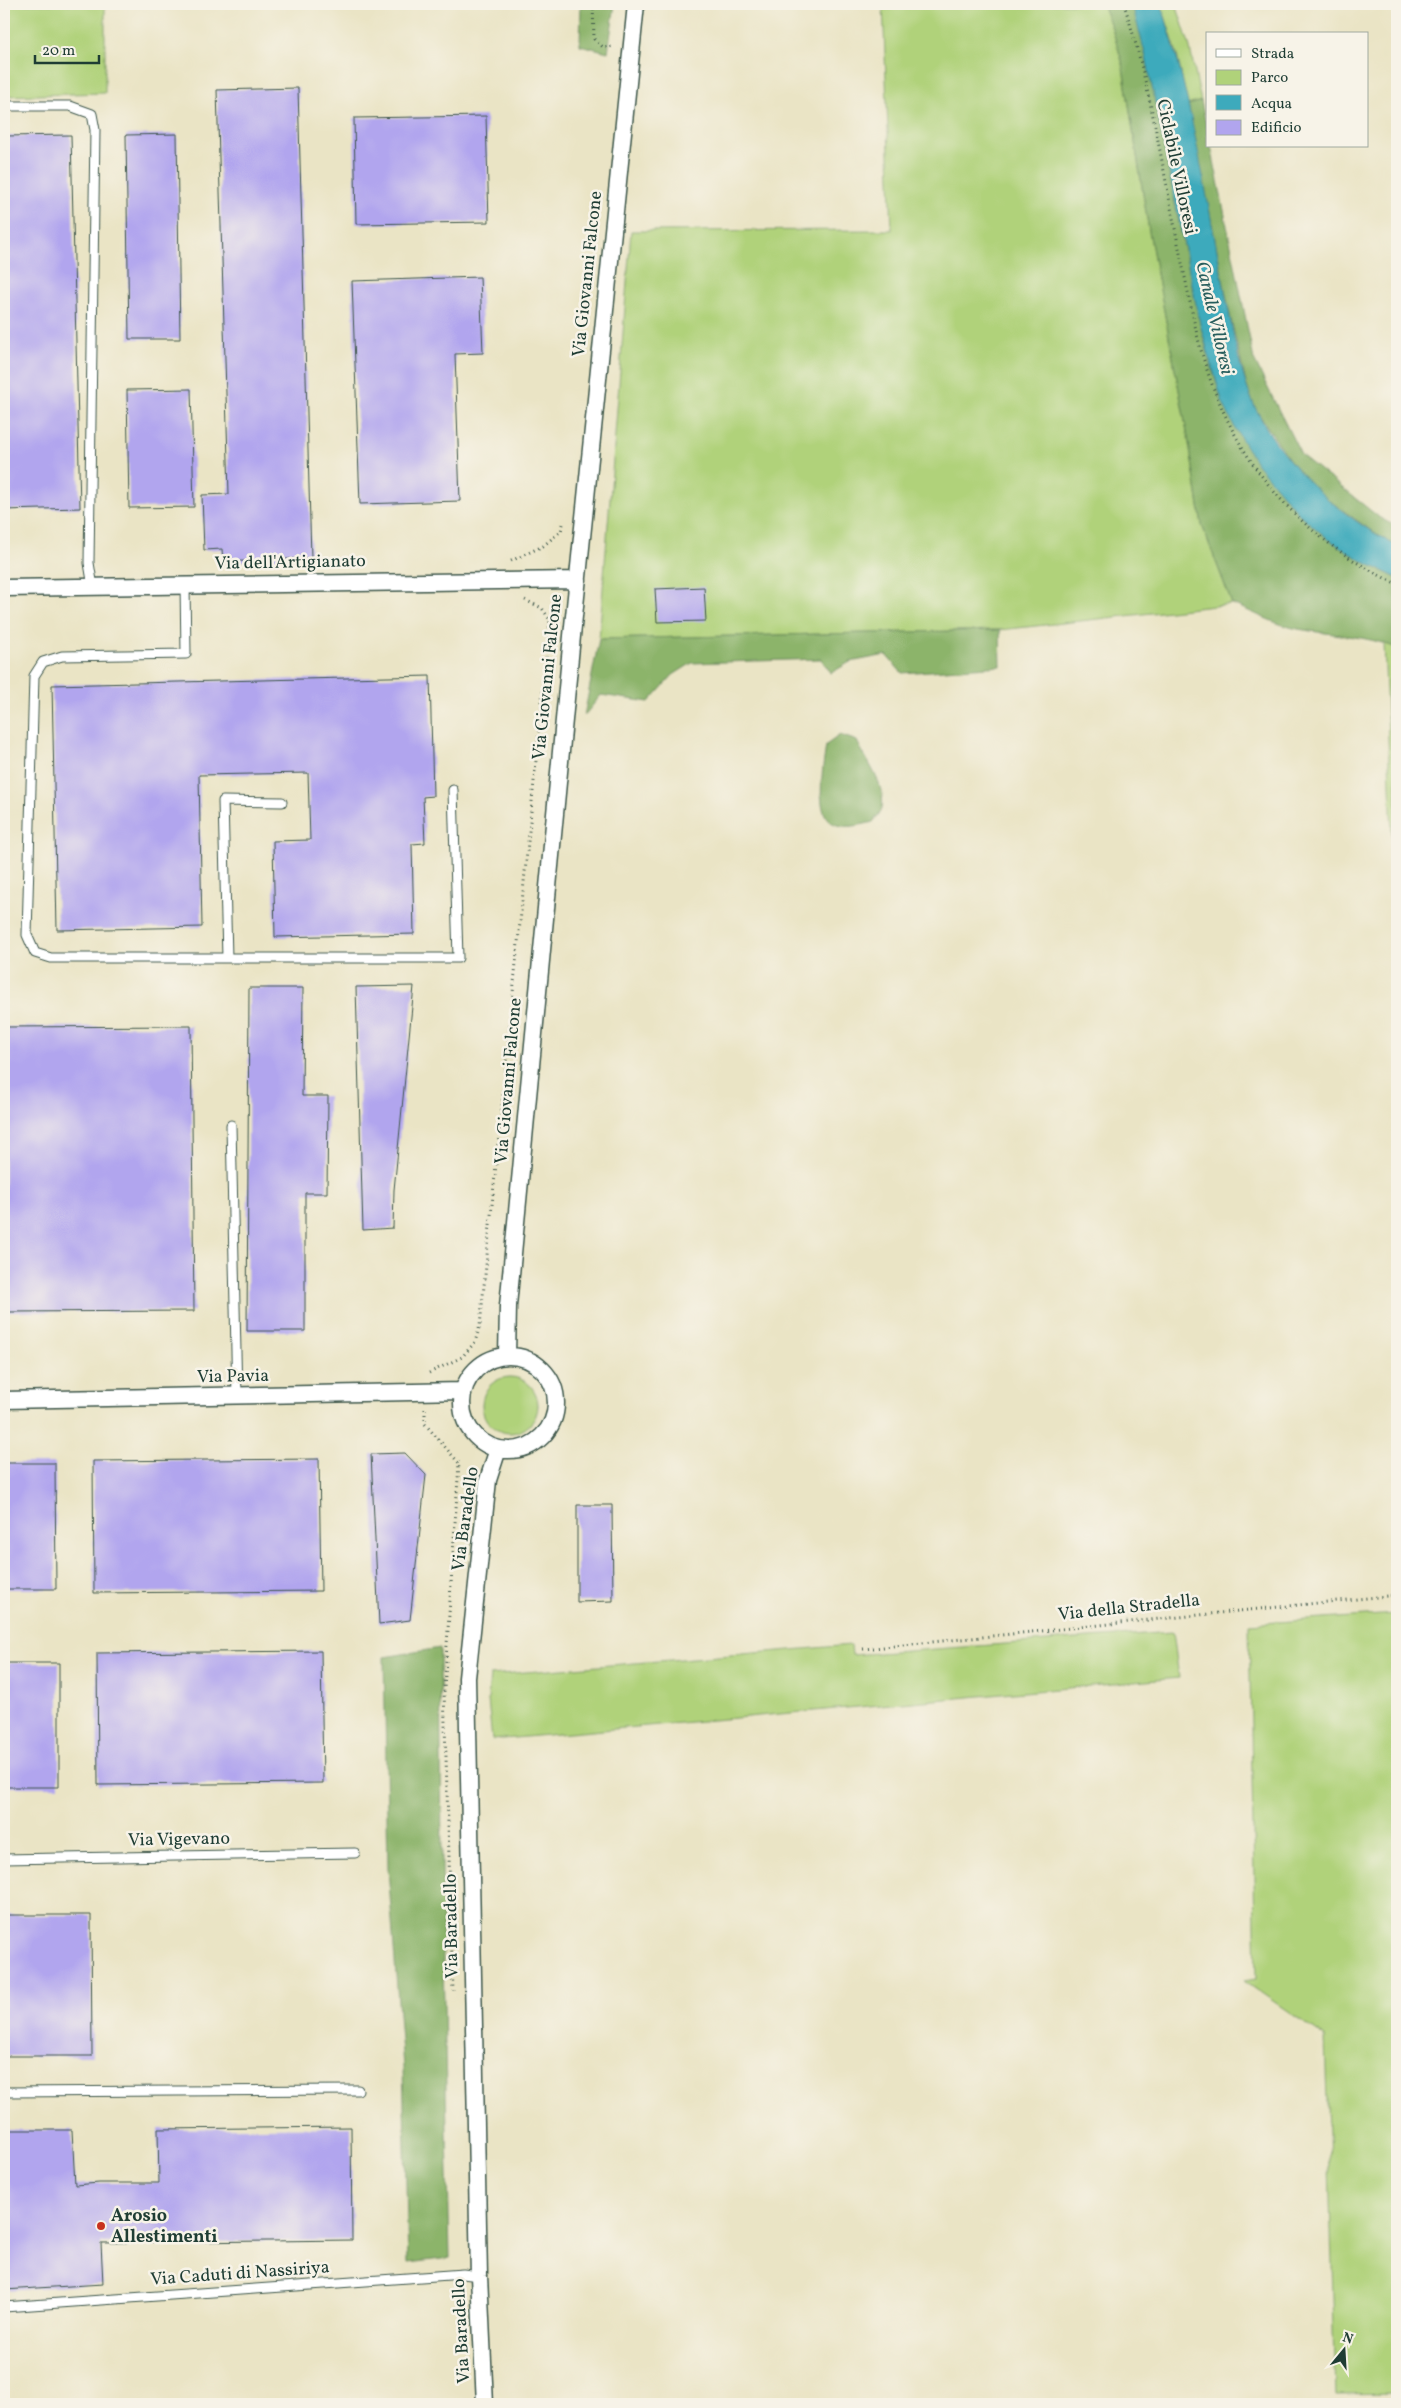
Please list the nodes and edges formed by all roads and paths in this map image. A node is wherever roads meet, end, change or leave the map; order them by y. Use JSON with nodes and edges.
{"nodes":[{"id":1,"x":593,"y":4,"type":"edge"},
{"id":2,"x":636,"y":4,"type":"edge"},
{"id":3,"x":1124,"y":4,"type":"edge"},
{"id":4,"x":617,"y":40,"type":"dead end"},
{"id":5,"x":615,"y":46,"type":"junction"},
{"id":6,"x":614,"y":56,"type":"dead end"},
{"id":7,"x":4,"y":106,"type":"edge"},
{"id":8,"x":564,"y":516,"type":"dead end"},
{"id":9,"x":511,"y":580,"type":"junction"},
{"id":10,"x":578,"y":580,"type":"junction"},
{"id":11,"x":1397,"y":584,"type":"edge"},
{"id":12,"x":185,"y":585,"type":"junction"},
{"id":13,"x":92,"y":586,"type":"junction"},
{"id":14,"x":4,"y":588,"type":"edge"},
{"id":15,"x":453,"y":790,"type":"dead end"},
{"id":16,"x":282,"y":802,"type":"dead end"},
{"id":17,"x":227,"y":958,"type":"junction"},
{"id":18,"x":230,"y":1125,"type":"dead end"},
{"id":19,"x":508,"y":1356,"type":"junction"},
{"id":20,"x":463,"y":1391,"type":"junction"},
{"id":21,"x":425,"y":1393,"type":"junction"},
{"id":22,"x":237,"y":1397,"type":"junction"},
{"id":23,"x":4,"y":1400,"type":"edge"},
{"id":24,"x":425,"y":1424,"type":"dead end"},
{"id":25,"x":498,"y":1449,"type":"junction"},
{"id":26,"x":459,"y":1463,"type":"dead end"},
{"id":27,"x":1397,"y":1595,"type":"edge"},
{"id":28,"x":863,"y":1649,"type":"dead end"},
{"id":29,"x":355,"y":1853,"type":"dead end"},
{"id":30,"x":4,"y":1859,"type":"edge"},
{"id":31,"x":358,"y":2090,"type":"dead end"},
{"id":32,"x":4,"y":2092,"type":"edge"},
{"id":33,"x":479,"y":2276,"type":"junction"},
{"id":34,"x":4,"y":2307,"type":"edge"},
{"id":35,"x":485,"y":2404,"type":"edge"}],
"edges":[{"from":1,"to":5,"type":"path"},
{"from":2,"to":10,"type":"street","name":"Via Giovanni Falcone"},
{"from":3,"to":11,"type":"path","name":"Ciclabile Villoresi"},
{"from":4,"to":5,"type":"path"},
{"from":5,"to":6,"type":"path"},
{"from":7,"to":13,"type":"lane"},
{"from":8,"to":9,"type":"path"},
{"from":9,"to":10,"type":"street","name":"Via dell'Artigianato"},
{"from":9,"to":12,"type":"street","name":"Via dell'Artigianato"},
{"from":9,"to":21,"type":"path"},
{"from":10,"to":19,"type":"street","name":"Via Giovanni Falcone"},
{"from":12,"to":13,"type":"street","name":"Via dell'Artigianato"},
{"from":12,"to":17,"type":"lane"},
{"from":13,"to":14,"type":"street","name":"Via dell'Artigianato"},
{"from":15,"to":17,"type":"lane"},
{"from":16,"to":17,"type":"lane"},
{"from":18,"to":22,"type":"lane"},
{"from":19,"to":20,"type":"street"},
{"from":19,"to":25,"type":"street"},
{"from":20,"to":21,"type":"street","name":"Via Pavia"},
{"from":20,"to":25,"type":"street"},
{"from":21,"to":22,"type":"street","name":"Via Pavia"},
{"from":22,"to":23,"type":"street","name":"Via Pavia"},
{"from":24,"to":26,"type":"path"},
{"from":25,"to":33,"type":"street","name":"Via Baradello"},
{"from":27,"to":28,"type":"path","name":"Via della Stradella"},
{"from":29,"to":30,"type":"lane","name":"Via Vigevano"},
{"from":31,"to":32,"type":"lane"},
{"from":33,"to":34,"type":"lane","name":"Via Caduti di Nassiriya"},
{"from":33,"to":35,"type":"street","name":"Via Baradello"}]}
